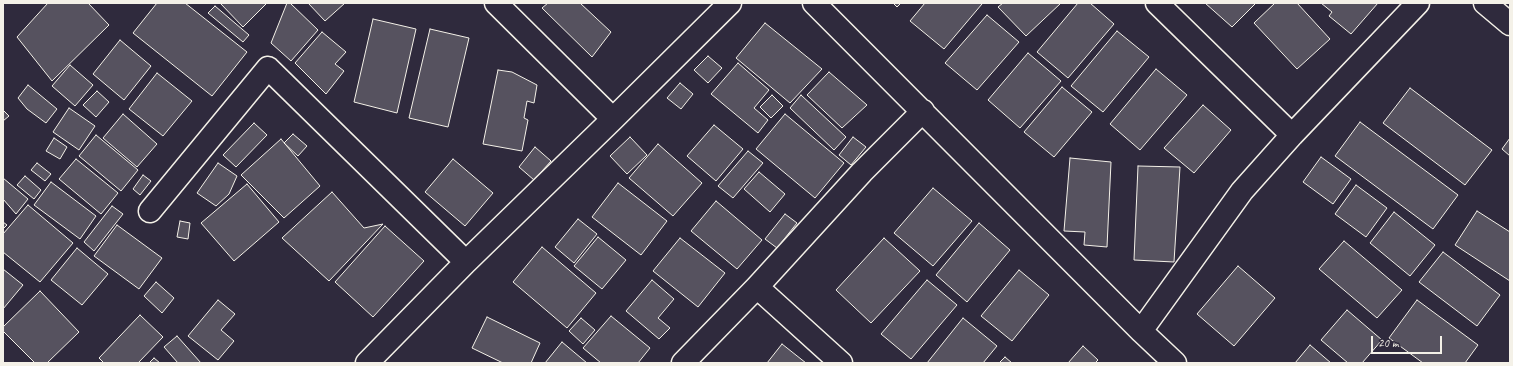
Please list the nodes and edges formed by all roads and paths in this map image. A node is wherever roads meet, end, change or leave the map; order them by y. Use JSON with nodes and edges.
{"nodes":[{"id":1,"x":496,"y":3,"type":"edge"},
{"id":2,"x":730,"y":3,"type":"edge"},
{"id":3,"x":814,"y":3,"type":"edge"},
{"id":4,"x":1157,"y":3,"type":"edge"},
{"id":5,"x":1418,"y":3,"type":"edge"},
{"id":6,"x":1485,"y":3,"type":"edge"},
{"id":7,"x":1510,"y":24,"type":"edge"},
{"id":8,"x":923,"y":111,"type":"junction"},
{"id":9,"x":613,"y":119,"type":"junction"},
{"id":10,"x":1292,"y":135,"type":"junction"},
{"id":11,"x":150,"y":211,"type":"dead end"},
{"id":12,"x":466,"y":262,"type":"junction"},
{"id":13,"x":757,"y":287,"type":"junction"},
{"id":14,"x":1141,"y":331,"type":"junction"},
{"id":15,"x":367,"y":363,"type":"edge"},
{"id":16,"x":683,"y":363,"type":"edge"},
{"id":17,"x":841,"y":363,"type":"edge"},
{"id":18,"x":1175,"y":363,"type":"edge"}],
"edges":[{"from":1,"to":9,"type":"street"},
{"from":2,"to":9,"type":"street"},
{"from":3,"to":8,"type":"street"},
{"from":4,"to":10,"type":"street"},
{"from":5,"to":10,"type":"street"},
{"from":6,"to":7,"type":"street"},
{"from":8,"to":13,"type":"street"},
{"from":8,"to":14,"type":"street"},
{"from":9,"to":12,"type":"street"},
{"from":10,"to":14,"type":"street"},
{"from":11,"to":12,"type":"street"},
{"from":12,"to":15,"type":"street"},
{"from":13,"to":16,"type":"street"},
{"from":13,"to":17,"type":"street"},
{"from":14,"to":18,"type":"street"}]}
